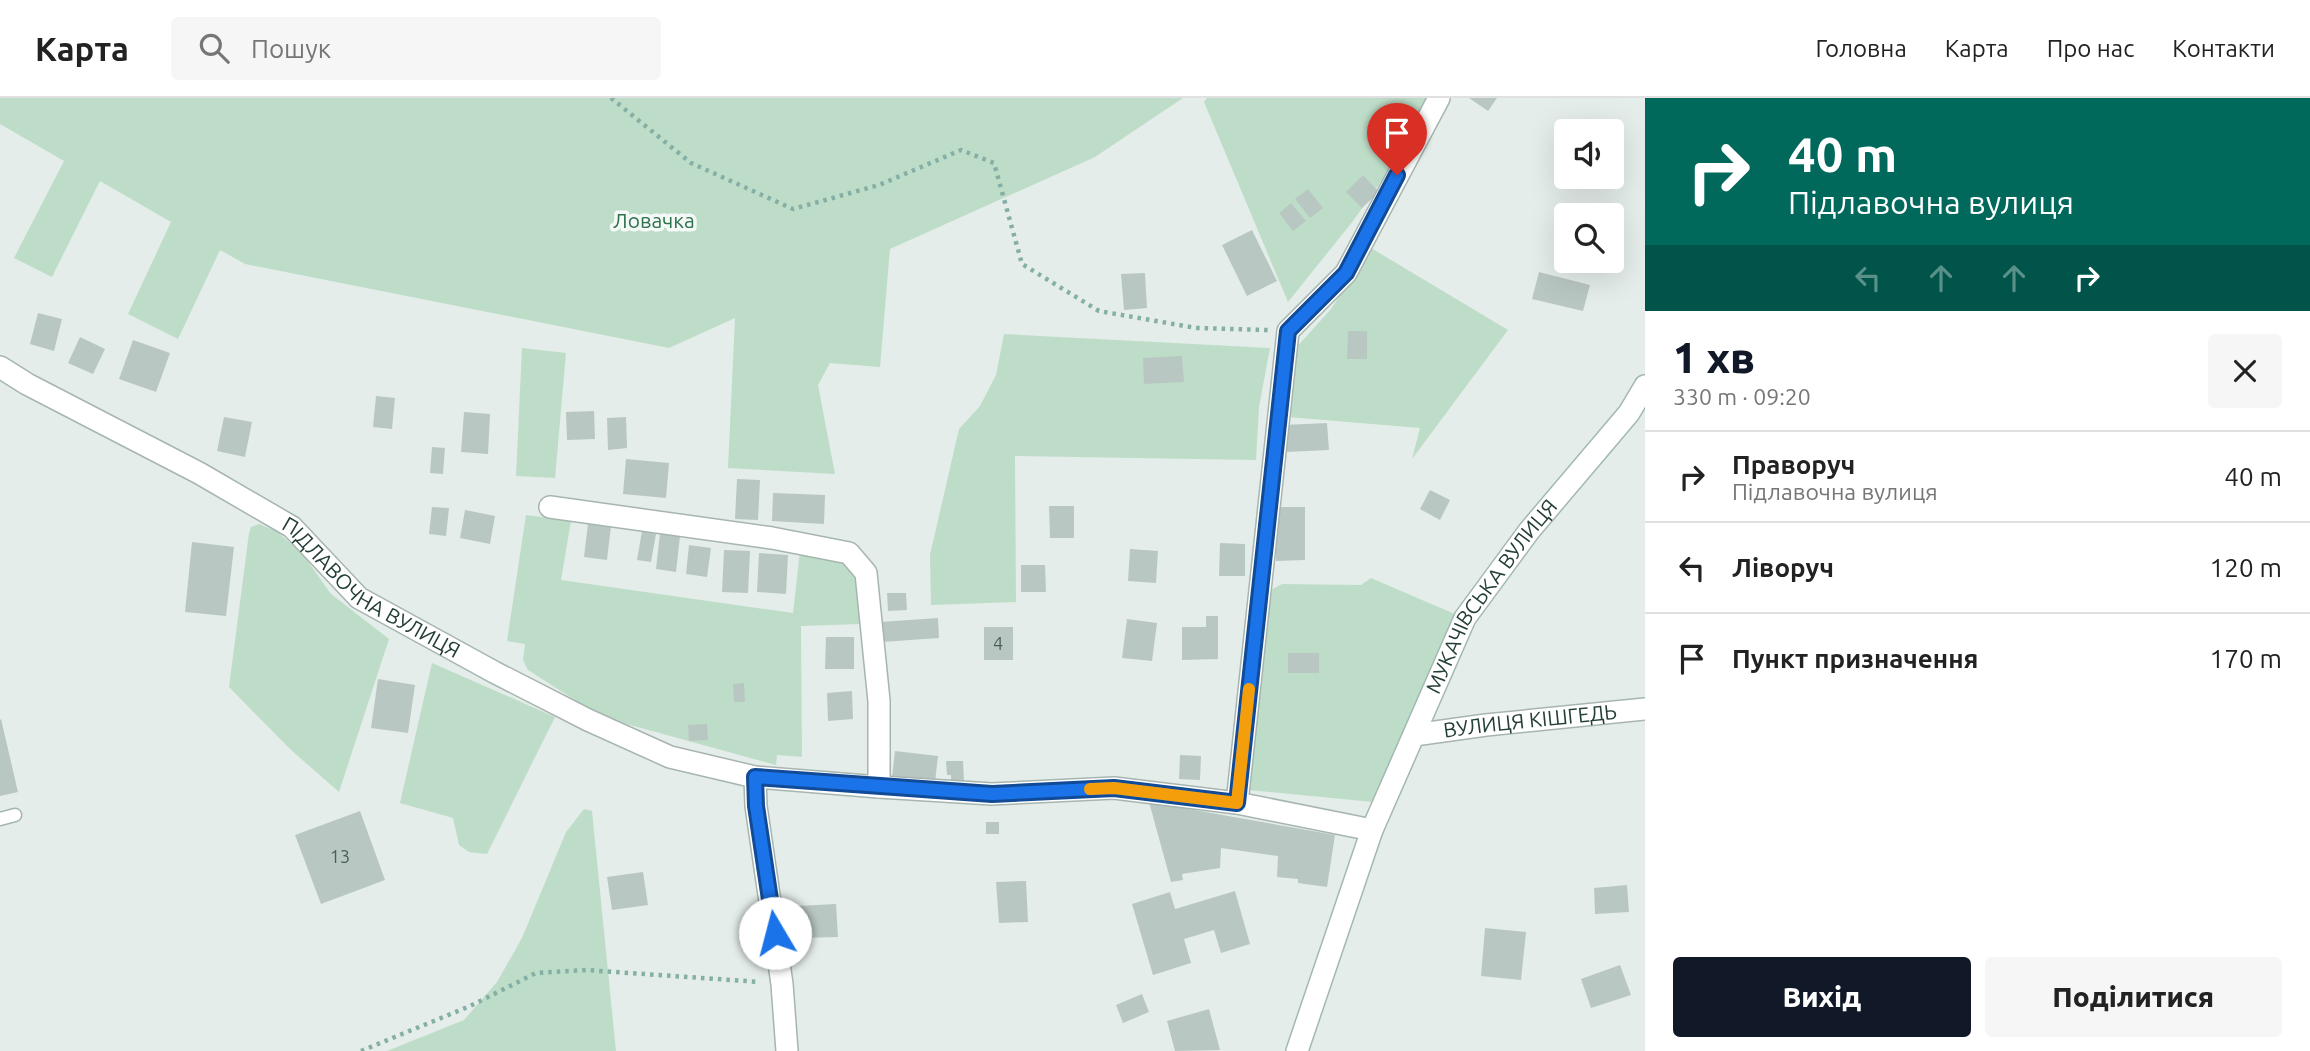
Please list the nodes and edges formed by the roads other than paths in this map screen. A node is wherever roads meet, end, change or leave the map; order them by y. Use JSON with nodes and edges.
{"nodes":[{"id":1,"x":1438,"y":98,"type":"edge"},
{"id":2,"x":0,"y":367,"type":"edge"},
{"id":3,"x":1645,"y":386,"type":"edge"},
{"id":4,"x":550,"y":507,"type":"dead end"},
{"id":5,"x":1645,"y":709,"type":"edge"},
{"id":6,"x":1414,"y":735,"type":"junction"},
{"id":7,"x":755,"y":777,"type":"junction"},
{"id":8,"x":879,"y":787,"type":"junction"},
{"id":9,"x":1237,"y":803,"type":"junction"},
{"id":10,"x":15,"y":815,"type":"dead end"},
{"id":11,"x":0,"y":818,"type":"edge"},
{"id":12,"x":1372,"y":830,"type":"junction"},
{"id":13,"x":788,"y":1051,"type":"edge"},
{"id":14,"x":1297,"y":1051,"type":"edge"}],
"edges":[{"from":1,"to":9,"type":"street"},
{"from":2,"to":7,"type":"street","name":"ПІДЛАВОЧНА ВУЛИЦЯ"},
{"from":3,"to":6,"type":"street","name":"МУКАЧІВСЬКА ВУЛИЦЯ"},
{"from":4,"to":8,"type":"street"},
{"from":5,"to":6,"type":"street","name":"ВУЛИЦЯ КІШГЕДЬ"},
{"from":6,"to":12,"type":"street","name":"МУКАЧІВСЬКА ВУЛИЦЯ"},
{"from":7,"to":8,"type":"street","name":"ПІДЛАВОЧНА ВУЛИЦЯ"},
{"from":7,"to":13,"type":"street"},
{"from":8,"to":9,"type":"street","name":"ПІДЛАВОЧНА ВУЛИЦЯ"},
{"from":9,"to":12,"type":"street","name":"ПІДЛАВОЧНА ВУЛИЦЯ"},
{"from":10,"to":11,"type":"lane"},
{"from":12,"to":14,"type":"street","name":"МУКАЧІВСЬКА ВУЛИЦЯ"}]}
